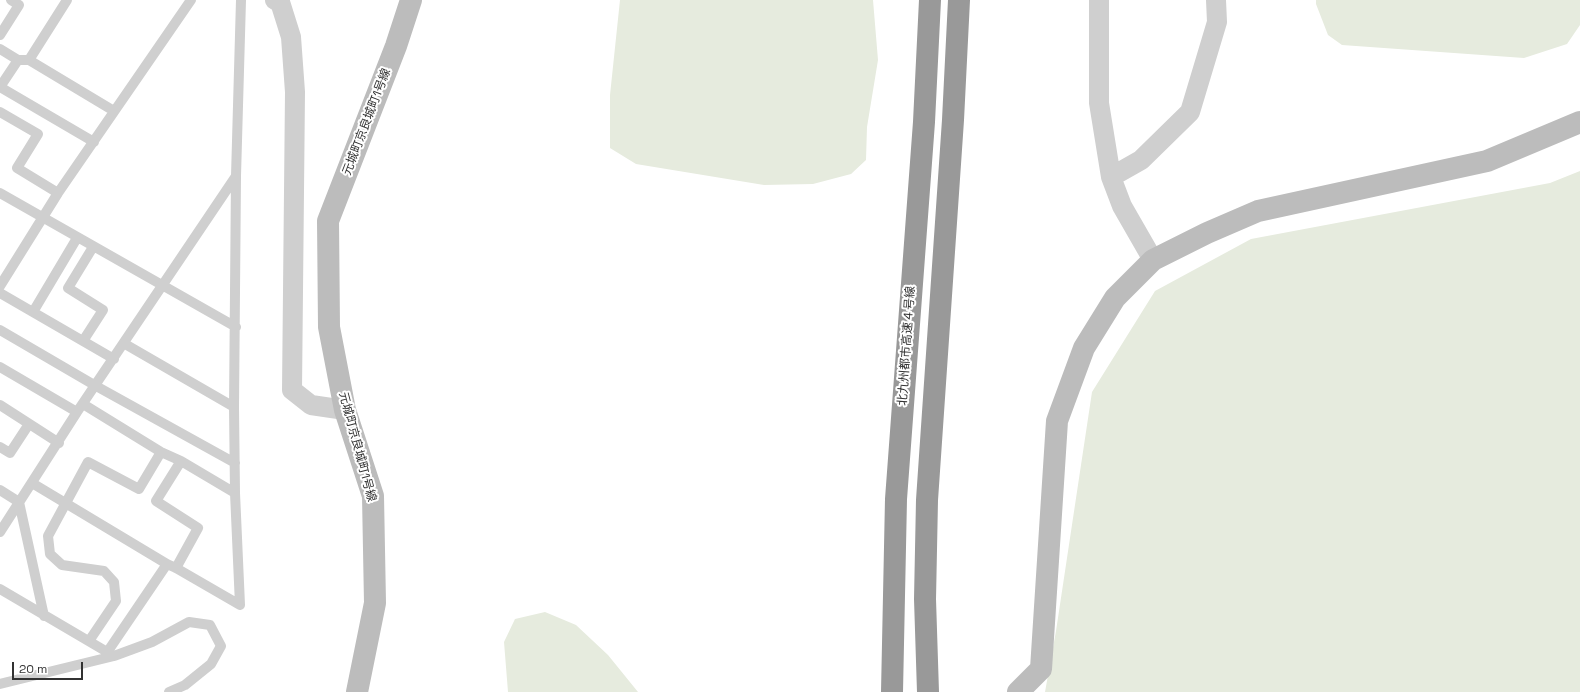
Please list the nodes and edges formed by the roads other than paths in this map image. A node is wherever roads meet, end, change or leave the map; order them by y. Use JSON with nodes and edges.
{"nodes":[{"id":1,"x":12,"y":0,"type":"edge"},
{"id":2,"x":67,"y":0,"type":"edge"},
{"id":3,"x":191,"y":0,"type":"edge"},
{"id":4,"x":241,"y":0,"type":"edge"},
{"id":5,"x":276,"y":0,"type":"edge"},
{"id":6,"x":411,"y":0,"type":"edge"},
{"id":7,"x":930,"y":0,"type":"edge"},
{"id":8,"x":959,"y":0,"type":"edge"},
{"id":9,"x":1099,"y":0,"type":"edge"},
{"id":10,"x":1216,"y":0,"type":"edge"},
{"id":11,"x":0,"y":35,"type":"edge"},
{"id":12,"x":0,"y":49,"type":"edge"},
{"id":13,"x":18,"y":60,"type":"junction"},
{"id":14,"x":29,"y":60,"type":"junction"},
{"id":15,"x":0,"y":87,"type":"edge"},
{"id":16,"x":114,"y":111,"type":"junction"},
{"id":17,"x":0,"y":112,"type":"edge"},
{"id":18,"x":1580,"y":122,"type":"edge"},
{"id":19,"x":94,"y":142,"type":"junction"},
{"id":20,"x":236,"y":176,"type":"junction"},
{"id":21,"x":1110,"y":177,"type":"junction"},
{"id":22,"x":0,"y":193,"type":"edge"},
{"id":23,"x":58,"y":193,"type":"junction"},
{"id":24,"x":43,"y":219,"type":"junction"},
{"id":25,"x":77,"y":238,"type":"junction"},
{"id":26,"x":93,"y":247,"type":"junction"},
{"id":27,"x":1153,"y":260,"type":"junction"},
{"id":28,"x":0,"y":286,"type":"edge"},
{"id":29,"x":162,"y":286,"type":"junction"},
{"id":30,"x":0,"y":294,"type":"edge"},
{"id":31,"x":33,"y":312,"type":"junction"},
{"id":32,"x":236,"y":326,"type":"junction"},
{"id":33,"x":0,"y":330,"type":"edge"},
{"id":34,"x":83,"y":341,"type":"junction"},
{"id":35,"x":125,"y":344,"type":"junction"},
{"id":36,"x":114,"y":359,"type":"junction"},
{"id":37,"x":0,"y":367,"type":"edge"},
{"id":38,"x":96,"y":386,"type":"junction"},
{"id":39,"x":0,"y":405,"type":"edge"},
{"id":40,"x":234,"y":407,"type":"junction"},
{"id":41,"x":80,"y":408,"type":"junction"},
{"id":42,"x":345,"y":410,"type":"junction"},
{"id":43,"x":29,"y":424,"type":"junction"},
{"id":44,"x":59,"y":443,"type":"junction"},
{"id":45,"x":0,"y":447,"type":"edge"},
{"id":46,"x":162,"y":452,"type":"junction"},
{"id":47,"x":181,"y":461,"type":"junction"},
{"id":48,"x":235,"y":464,"type":"junction"},
{"id":49,"x":32,"y":483,"type":"junction"},
{"id":50,"x":0,"y":490,"type":"edge"},
{"id":51,"x":235,"y":493,"type":"junction"},
{"id":52,"x":20,"y":502,"type":"junction"},
{"id":53,"x":65,"y":502,"type":"junction"},
{"id":54,"x":0,"y":532,"type":"edge"},
{"id":55,"x":171,"y":566,"type":"junction"},
{"id":56,"x":0,"y":589,"type":"edge"},
{"id":57,"x":44,"y":616,"type":"junction"},
{"id":58,"x":89,"y":641,"type":"junction"},
{"id":59,"x":111,"y":654,"type":"junction"},
{"id":60,"x":0,"y":684,"type":"edge"},
{"id":61,"x":169,"y":692,"type":"edge"},
{"id":62,"x":357,"y":692,"type":"edge"},
{"id":63,"x":892,"y":692,"type":"edge"},
{"id":64,"x":928,"y":692,"type":"edge"},
{"id":65,"x":1018,"y":692,"type":"edge"}],
"edges":[{"from":1,"to":11,"type":"lane"},
{"from":2,"to":14,"type":"lane"},
{"from":3,"to":16,"type":"lane"},
{"from":4,"to":20,"type":"lane"},
{"from":5,"to":42,"type":"street"},
{"from":6,"to":42,"type":"street","name":"元城町京良城町1号線"},
{"from":7,"to":63,"type":"highway","name":"北九州都市高速４号線"},
{"from":8,"to":64,"type":"highway"},
{"from":9,"to":21,"type":"street"},
{"from":10,"to":21,"type":"street"},
{"from":12,"to":13,"type":"lane"},
{"from":13,"to":14,"type":"lane"},
{"from":13,"to":15,"type":"lane"},
{"from":14,"to":16,"type":"lane"},
{"from":15,"to":19,"type":"lane"},
{"from":16,"to":19,"type":"lane"},
{"from":17,"to":23,"type":"lane"},
{"from":18,"to":27,"type":"street"},
{"from":19,"to":23,"type":"lane"},
{"from":20,"to":29,"type":"lane"},
{"from":20,"to":32,"type":"lane"},
{"from":21,"to":27,"type":"street"},
{"from":22,"to":24,"type":"lane"},
{"from":23,"to":24,"type":"lane"},
{"from":24,"to":25,"type":"lane"},
{"from":24,"to":28,"type":"lane"},
{"from":25,"to":26,"type":"lane"},
{"from":25,"to":31,"type":"lane"},
{"from":26,"to":29,"type":"lane"},
{"from":26,"to":34,"type":"lane"},
{"from":27,"to":65,"type":"street"},
{"from":29,"to":32,"type":"lane"},
{"from":29,"to":35,"type":"lane"},
{"from":30,"to":31,"type":"lane"},
{"from":31,"to":34,"type":"lane"},
{"from":32,"to":40,"type":"lane"},
{"from":33,"to":38,"type":"lane"},
{"from":34,"to":36,"type":"lane"},
{"from":35,"to":36,"type":"lane"},
{"from":35,"to":40,"type":"lane"},
{"from":36,"to":38,"type":"lane"},
{"from":37,"to":41,"type":"lane"},
{"from":38,"to":41,"type":"lane"},
{"from":38,"to":48,"type":"lane"},
{"from":39,"to":43,"type":"lane"},
{"from":40,"to":48,"type":"lane"},
{"from":41,"to":44,"type":"lane"},
{"from":41,"to":46,"type":"lane"},
{"from":42,"to":62,"type":"street","name":"元城町京良城町1号線"},
{"from":43,"to":44,"type":"lane"},
{"from":43,"to":45,"type":"lane"},
{"from":44,"to":49,"type":"lane"},
{"from":46,"to":47,"type":"lane"},
{"from":46,"to":53,"type":"lane"},
{"from":47,"to":51,"type":"lane"},
{"from":47,"to":55,"type":"lane"},
{"from":48,"to":51,"type":"lane"},
{"from":49,"to":52,"type":"lane"},
{"from":49,"to":53,"type":"lane"},
{"from":50,"to":52,"type":"lane"},
{"from":51,"to":55,"type":"lane"},
{"from":52,"to":54,"type":"lane"},
{"from":52,"to":57,"type":"lane"},
{"from":53,"to":55,"type":"lane"},
{"from":53,"to":58,"type":"lane"},
{"from":55,"to":59,"type":"lane"},
{"from":56,"to":57,"type":"lane"},
{"from":57,"to":58,"type":"lane"},
{"from":58,"to":59,"type":"lane"},
{"from":59,"to":60,"type":"lane"},
{"from":59,"to":61,"type":"lane"}]}
